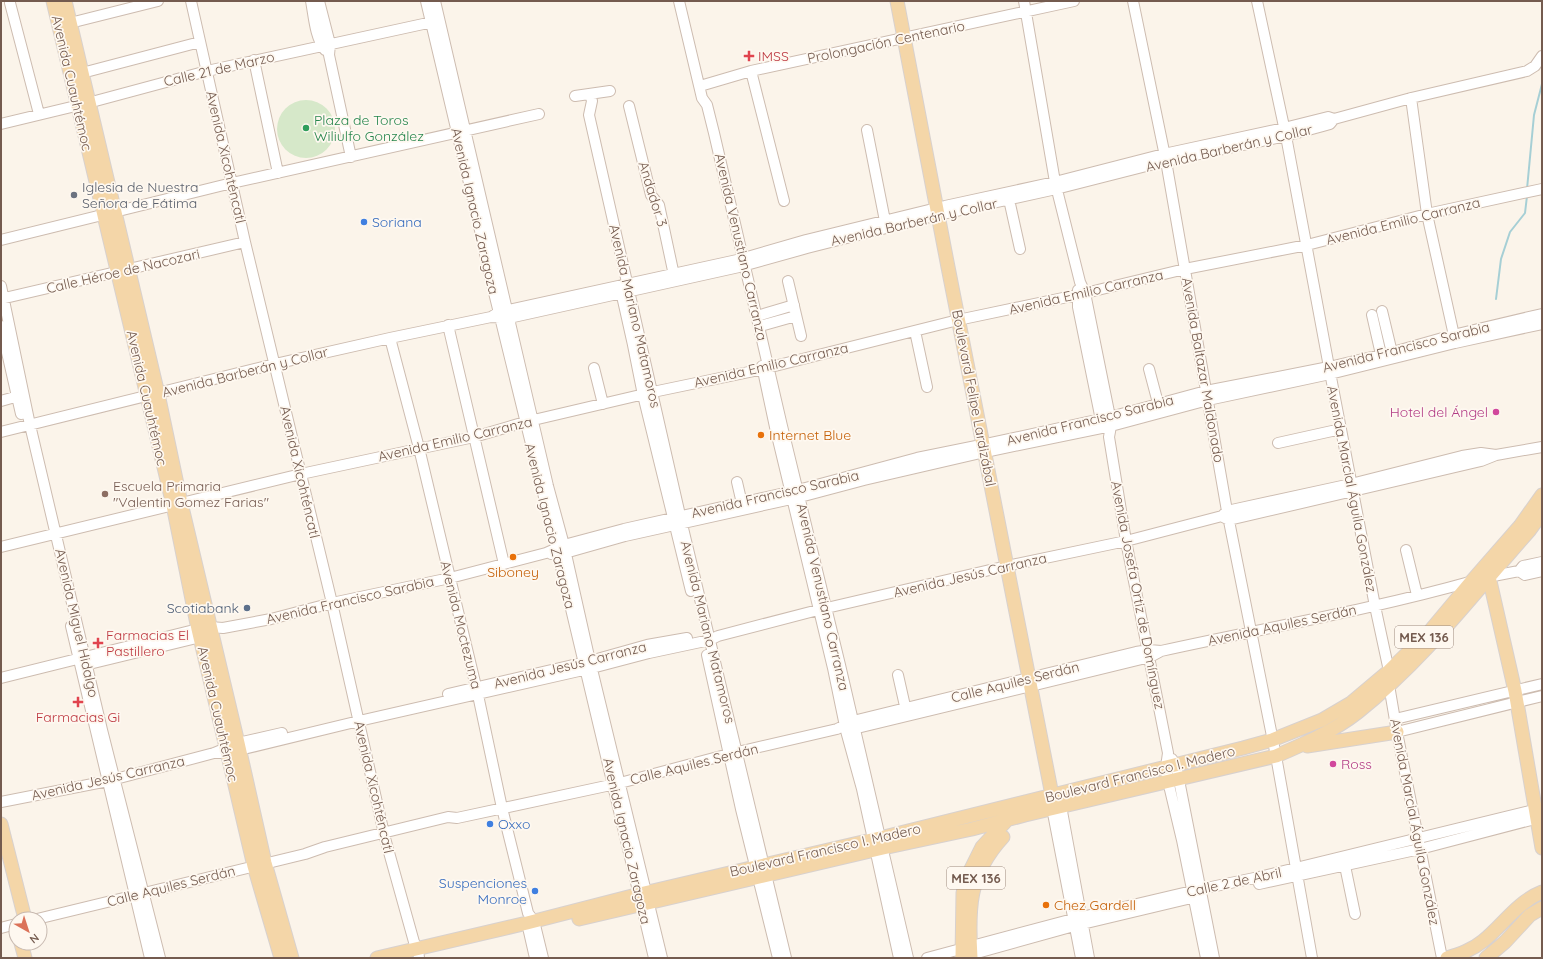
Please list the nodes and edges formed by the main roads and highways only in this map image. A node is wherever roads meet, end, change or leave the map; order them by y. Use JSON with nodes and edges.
{"nodes":[{"id":1,"x":53,"y":1,"type":"edge"},
{"id":2,"x":65,"y":1,"type":"edge"},
{"id":3,"x":897,"y":1,"type":"edge"},
{"id":4,"x":905,"y":1,"type":"edge"},
{"id":5,"x":908,"y":37,"type":"junction"},
{"id":6,"x":83,"y":104,"type":"junction"},
{"id":7,"x":1542,"y":495,"type":"edge"},
{"id":8,"x":1542,"y":513,"type":"edge"},
{"id":9,"x":1489,"y":577,"type":"junction"},
{"id":10,"x":209,"y":631,"type":"junction"},
{"id":11,"x":1397,"y":732,"type":"road end"},
{"id":12,"x":1293,"y":749,"type":"junction"},
{"id":13,"x":1055,"y":794,"type":"junction"},
{"id":14,"x":1030,"y":800,"type":"junction"},
{"id":15,"x":1539,"y":813,"type":"edge"},
{"id":16,"x":1025,"y":815,"type":"junction"},
{"id":17,"x":1008,"y":819,"type":"junction"},
{"id":18,"x":1,"y":824,"type":"edge"},
{"id":19,"x":972,"y":829,"type":"junction"},
{"id":20,"x":877,"y":843,"type":"junction"},
{"id":21,"x":982,"y":847,"type":"junction"},
{"id":22,"x":1542,"y":848,"type":"edge"},
{"id":23,"x":259,"y":864,"type":"junction"},
{"id":24,"x":5,"y":866,"type":"edge"},
{"id":25,"x":1542,"y":892,"type":"edge"},
{"id":26,"x":1542,"y":908,"type":"edge"},
{"id":27,"x":14,"y":911,"type":"edge"},
{"id":28,"x":22,"y":911,"type":"edge"},
{"id":29,"x":416,"y":953,"type":"edge"},
{"id":30,"x":965,"y":955,"type":"edge"},
{"id":31,"x":281,"y":958,"type":"edge"},
{"id":32,"x":292,"y":958,"type":"edge"},
{"id":33,"x":377,"y":958,"type":"edge"},
{"id":34,"x":1447,"y":958,"type":"edge"},
{"id":35,"x":1486,"y":958,"type":"edge"}],
"edges":[{"from":1,"to":6,"type":"main road","name":"Avenida Cuauhtémoc"},
{"from":2,"to":6,"type":"main road","name":"Avenida Cuauhtémoc"},
{"from":3,"to":5,"type":"main road","name":"Boulevard Felipe Lardizábal"},
{"from":4,"to":5,"type":"main road","name":"Boulevard Felipe Lardizábal"},
{"from":5,"to":13,"type":"main road","name":"Boulevard Felipe Lardizábal"},
{"from":6,"to":10,"type":"main road","name":"Avenida Cuauhtémoc"},
{"from":7,"to":13,"type":"main road","name":"Boulevard Francisco I. Madero","number":"MEX 136"},
{"from":8,"to":9,"type":"main road","number":"MEX 136"},
{"from":9,"to":12,"type":"main road","number":"MEX 136"},
{"from":9,"to":15,"type":"main road"},
{"from":10,"to":23,"type":"main road","name":"Avenida Cuauhtémoc"},
{"from":10,"to":23,"type":"main road","name":"Avenida Cuauhtémoc"},
{"from":11,"to":12,"type":"main road"},
{"from":12,"to":16,"type":"main road","name":"Boulevard Francisco I. Madero","number":"MEX 136"},
{"from":13,"to":14,"type":"main road","name":"Boulevard Francisco I. Madero","number":"MEX 136"},
{"from":14,"to":17,"type":"main road","number":"MEX 136"},
{"from":14,"to":20,"type":"main road","name":"Boulevard Francisco I. Madero"},
{"from":15,"to":22,"type":"main road"},
{"from":16,"to":17,"type":"main road","name":"Boulevard Francisco I. Madero"},
{"from":16,"to":30,"type":"main road","number":"MEX 136"},
{"from":17,"to":19,"type":"main road","name":"Boulevard Francisco I. Madero"},
{"from":17,"to":21,"type":"main road","number":"MEX 136"},
{"from":18,"to":24,"type":"main road"},
{"from":19,"to":20,"type":"main road","name":"Boulevard Francisco I. Madero"},
{"from":19,"to":21,"type":"main road"},
{"from":20,"to":29,"type":"main road","name":"Boulevard Francisco I. Madero"},
{"from":21,"to":30,"type":"main road","number":"MEX 136"},
{"from":23,"to":31,"type":"main road","name":"Avenida Cuauhtémoc"},
{"from":23,"to":32,"type":"main road","name":"Avenida Cuauhtémoc"},
{"from":24,"to":27,"type":"main road"},
{"from":24,"to":28,"type":"main road"},
{"from":25,"to":34,"type":"main road"},
{"from":26,"to":35,"type":"main road"},
{"from":29,"to":33,"type":"main road","name":"Boulevard Francisco I. Madero"}]}
